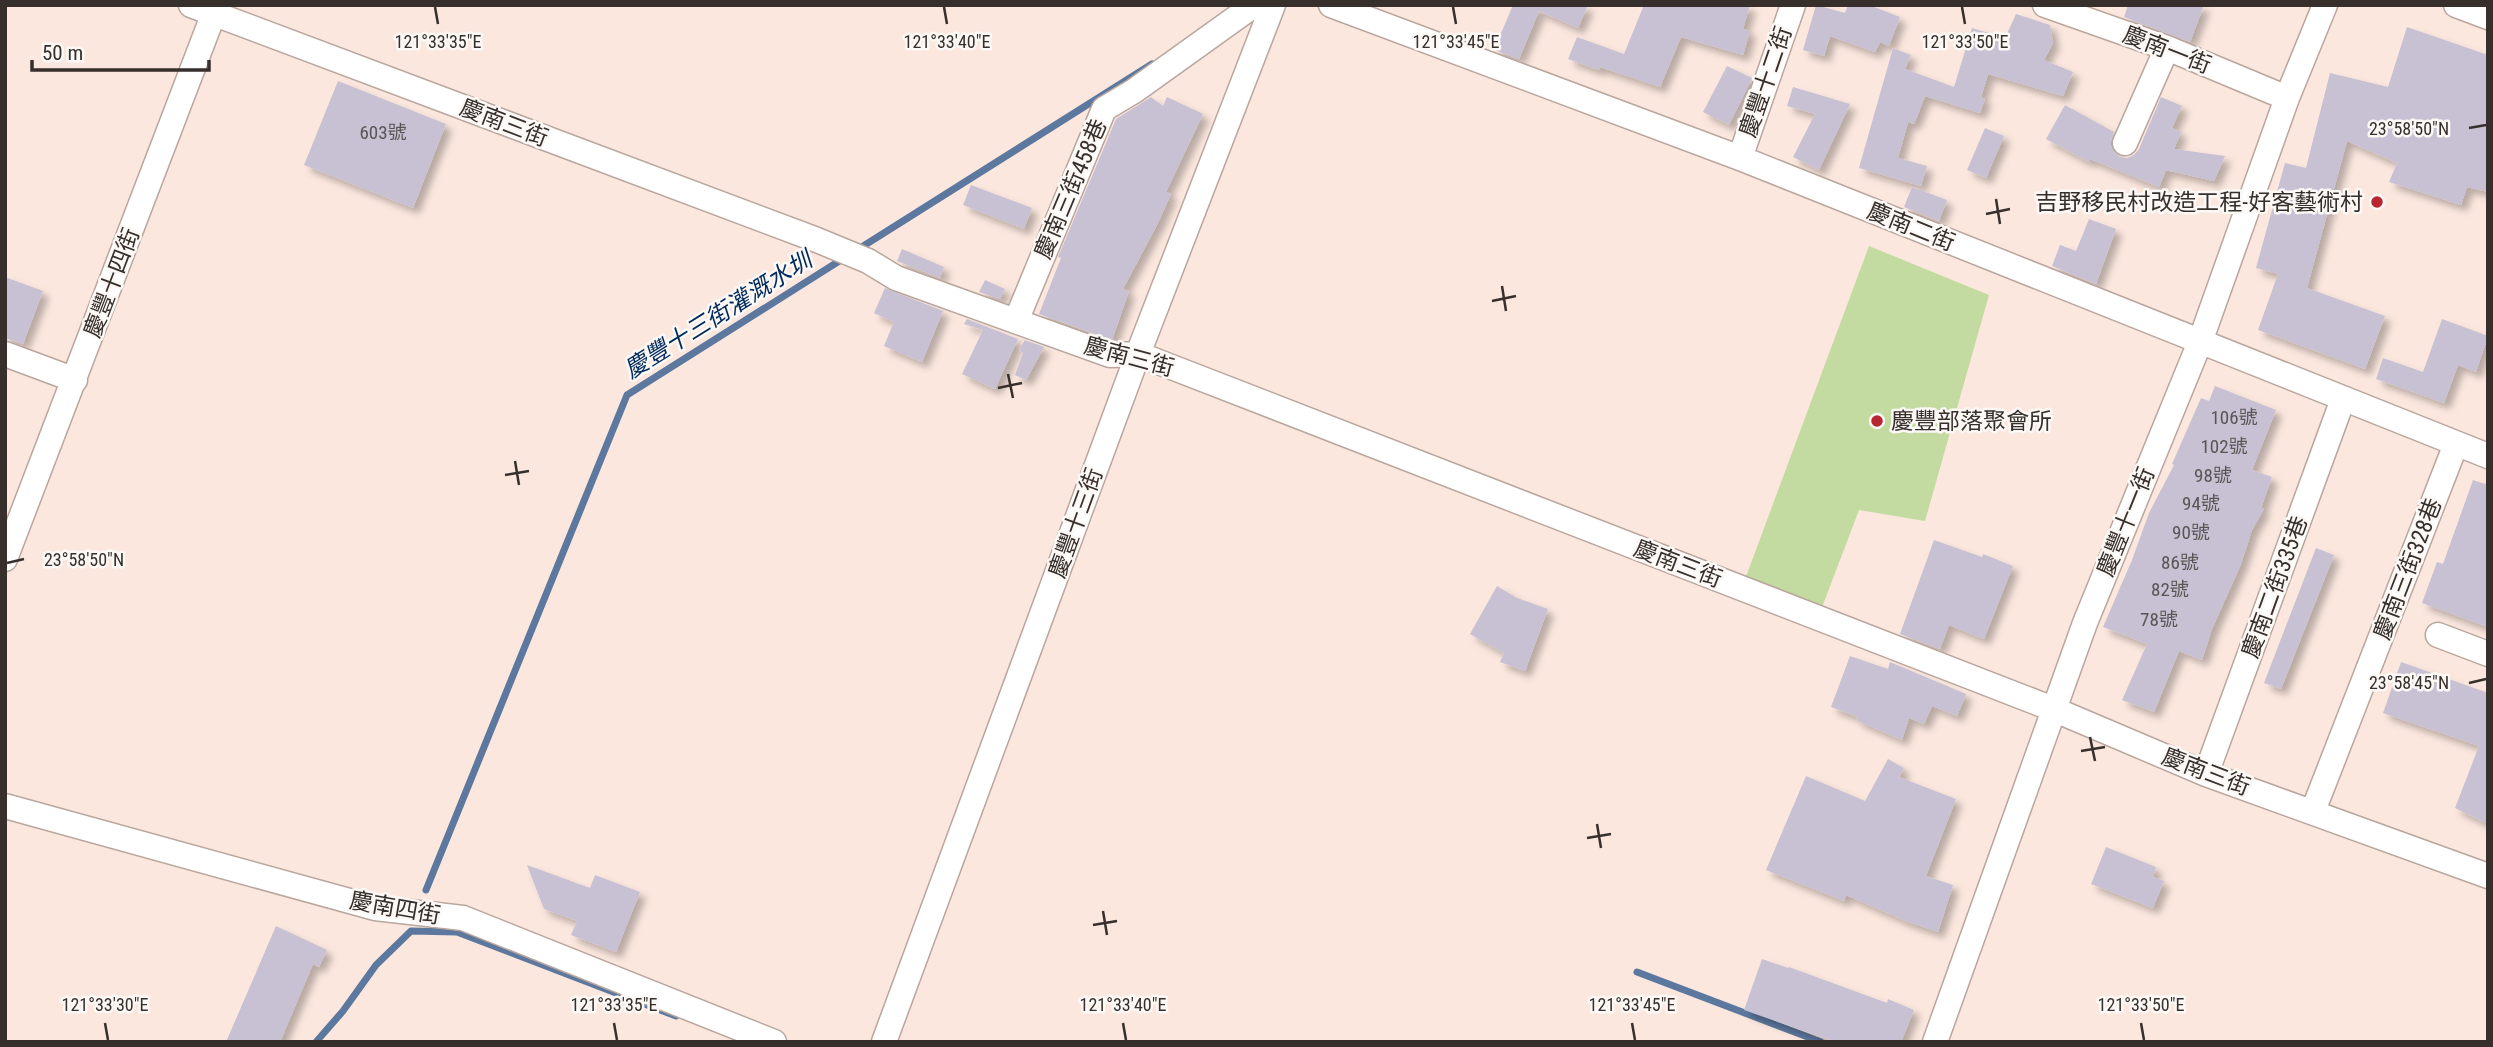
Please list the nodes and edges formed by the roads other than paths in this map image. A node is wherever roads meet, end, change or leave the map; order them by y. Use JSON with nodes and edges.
{"nodes":[{"id":1,"x":1254,"y":5,"type":"edge"},
{"id":2,"x":1273,"y":5,"type":"edge"},
{"id":3,"x":1332,"y":5,"type":"edge"},
{"id":4,"x":1793,"y":5,"type":"edge"},
{"id":5,"x":2045,"y":5,"type":"edge"},
{"id":6,"x":2325,"y":5,"type":"edge"},
{"id":7,"x":2456,"y":5,"type":"edge"},
{"id":8,"x":207,"y":8,"type":"edge"},
{"id":9,"x":2488,"y":18,"type":"edge"},
{"id":10,"x":2167,"y":48,"type":"junction"},
{"id":11,"x":2287,"y":98,"type":"junction"},
{"id":12,"x":2125,"y":143,"type":"dead end"},
{"id":13,"x":1740,"y":158,"type":"junction"},
{"id":14,"x":1016,"y":321,"type":"junction"},
{"id":15,"x":2200,"y":342,"type":"junction"},
{"id":16,"x":5,"y":354,"type":"edge"},
{"id":17,"x":1138,"y":355,"type":"junction"},
{"id":18,"x":75,"y":380,"type":"junction"},
{"id":19,"x":2343,"y":399,"type":"junction"},
{"id":20,"x":2456,"y":444,"type":"junction"},
{"id":21,"x":2488,"y":456,"type":"edge"},
{"id":22,"x":5,"y":559,"type":"edge"},
{"id":23,"x":2438,"y":635,"type":"dead end"},
{"id":24,"x":2488,"y":654,"type":"edge"},
{"id":25,"x":2053,"y":709,"type":"junction"},
{"id":26,"x":2206,"y":774,"type":"junction"},
{"id":27,"x":5,"y":806,"type":"edge"},
{"id":28,"x":2313,"y":811,"type":"junction"},
{"id":29,"x":2488,"y":876,"type":"edge"},
{"id":30,"x":774,"y":1042,"type":"edge"},
{"id":31,"x":884,"y":1042,"type":"edge"},
{"id":32,"x":1935,"y":1042,"type":"edge"}],
"edges":[{"from":1,"to":14,"type":"street","name":"慶南三街458巷"},
{"from":2,"to":17,"type":"street","name":"慶豐十三街"},
{"from":3,"to":13,"type":"street","name":"慶南二街"},
{"from":4,"to":13,"type":"street","name":"慶豐十二街"},
{"from":5,"to":10,"type":"street","name":"慶南一街"},
{"from":6,"to":11,"type":"street","name":"慶豐十一街"},
{"from":7,"to":9,"type":"street"},
{"from":8,"to":14,"type":"street","name":"慶南三街"},
{"from":8,"to":18,"type":"street","name":"慶豐十四街"},
{"from":10,"to":11,"type":"street","name":"慶南一街"},
{"from":10,"to":12,"type":"street"},
{"from":11,"to":15,"type":"street","name":"慶豐十一街"},
{"from":13,"to":15,"type":"street","name":"慶南二街"},
{"from":14,"to":17,"type":"street","name":"慶南三街"},
{"from":15,"to":19,"type":"street","name":"慶南二街"},
{"from":15,"to":25,"type":"street","name":"慶豐十一街"},
{"from":16,"to":18,"type":"street"},
{"from":17,"to":25,"type":"street","name":"慶南三街"},
{"from":17,"to":31,"type":"street","name":"慶豐十三街"},
{"from":18,"to":22,"type":"street","name":"慶豐十四街"},
{"from":19,"to":20,"type":"street","name":"慶南二街"},
{"from":19,"to":26,"type":"street","name":"慶南二街335巷"},
{"from":20,"to":21,"type":"street","name":"慶南二街"},
{"from":20,"to":28,"type":"street","name":"慶南三街328巷"},
{"from":23,"to":24,"type":"street"},
{"from":25,"to":26,"type":"street","name":"慶南三街"},
{"from":25,"to":32,"type":"street","name":"慶豐十一街"},
{"from":26,"to":28,"type":"street","name":"慶南三街"},
{"from":27,"to":30,"type":"street","name":"慶南四街"},
{"from":28,"to":29,"type":"street","name":"慶南三街"}]}
